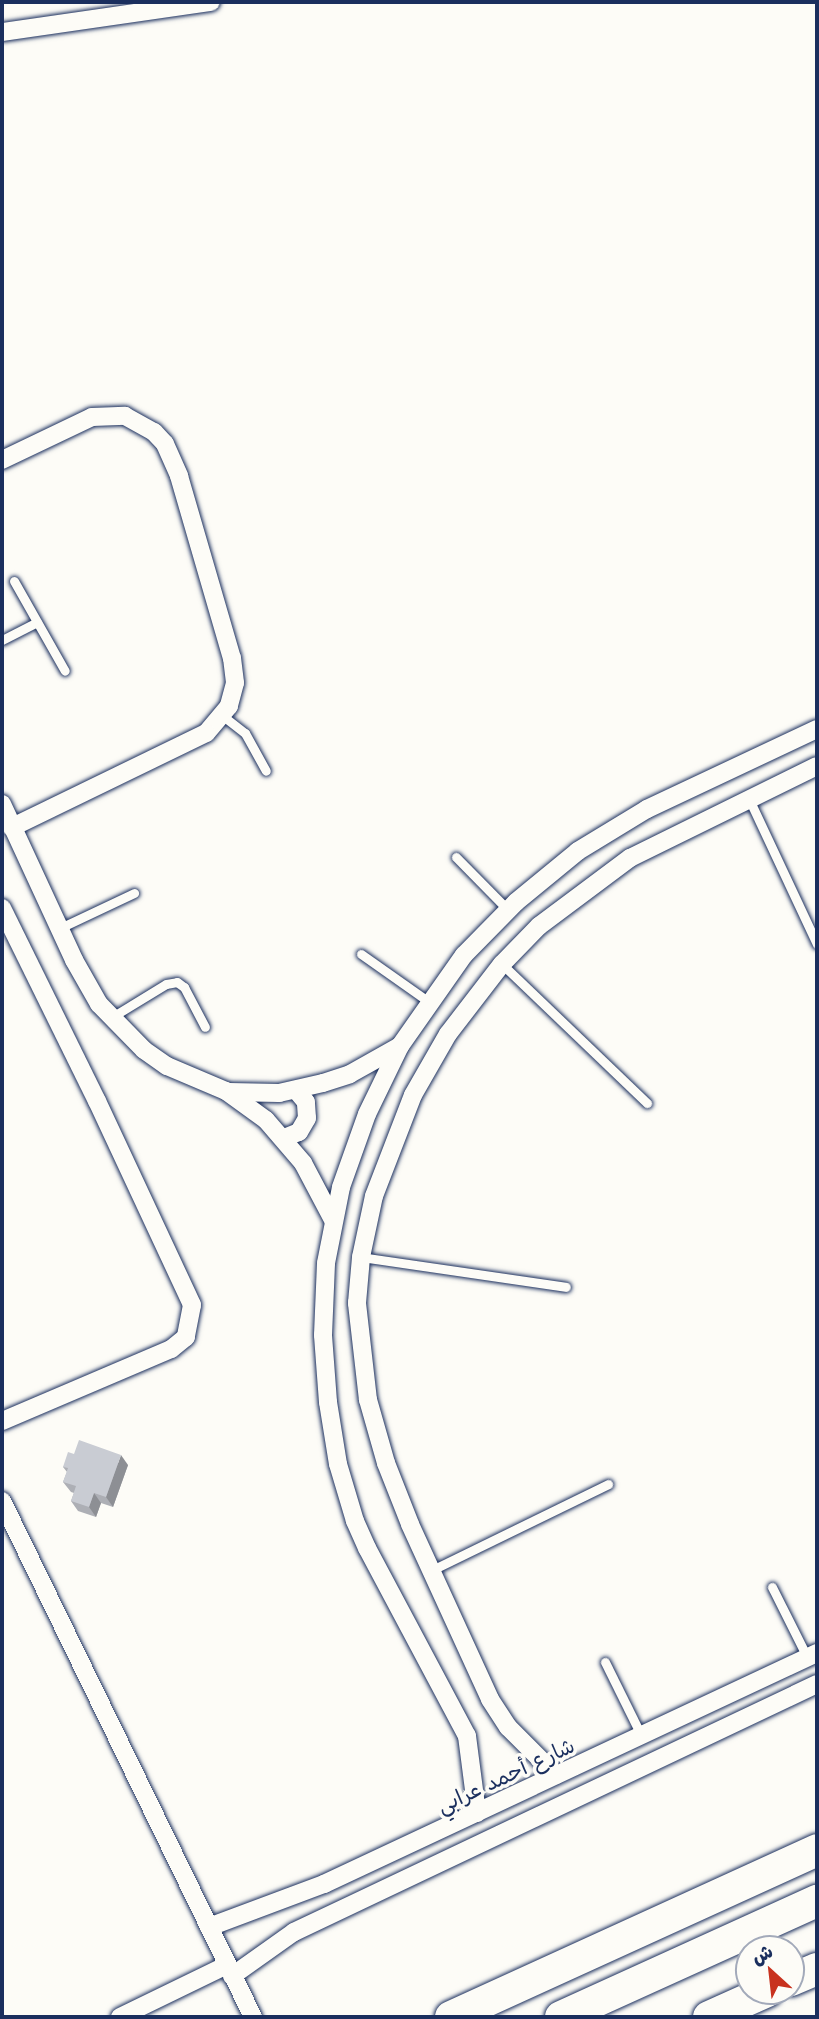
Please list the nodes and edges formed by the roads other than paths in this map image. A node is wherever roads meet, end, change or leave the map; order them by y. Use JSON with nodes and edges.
{"nodes":[{"id":1,"x":211,"y":2,"type":"edge"},
{"id":2,"x":116,"y":8,"type":"edge"},
{"id":3,"x":2,"y":32,"type":"edge"},
{"id":4,"x":2,"y":460,"type":"edge"},
{"id":5,"x":15,"y":581,"type":"dead end"},
{"id":6,"x":37,"y":622,"type":"junction"},
{"id":7,"x":2,"y":640,"type":"edge"},
{"id":8,"x":65,"y":671,"type":"dead end"},
{"id":9,"x":223,"y":716,"type":"junction"},
{"id":10,"x":817,"y":730,"type":"edge"},
{"id":11,"x":775,"y":749,"type":"junction"},
{"id":12,"x":817,"y":766,"type":"edge"},
{"id":13,"x":266,"y":771,"type":"dead end"},
{"id":14,"x":788,"y":779,"type":"junction"},
{"id":15,"x":748,"y":798,"type":"junction"},
{"id":16,"x":2,"y":804,"type":"edge"},
{"id":17,"x":12,"y":827,"type":"junction"},
{"id":18,"x":456,"y":857,"type":"dead end"},
{"id":19,"x":134,"y":892,"type":"dead end"},
{"id":20,"x":2,"y":908,"type":"edge"},
{"id":21,"x":508,"y":910,"type":"junction"},
{"id":22,"x":60,"y":928,"type":"junction"},
{"id":23,"x":817,"y":944,"type":"edge"},
{"id":24,"x":361,"y":954,"type":"dead end"},
{"id":25,"x":502,"y":964,"type":"junction"},
{"id":26,"x":429,"y":1002,"type":"junction"},
{"id":27,"x":110,"y":1018,"type":"junction"},
{"id":28,"x":205,"y":1027,"type":"dead end"},
{"id":29,"x":400,"y":1046,"type":"junction"},
{"id":30,"x":296,"y":1090,"type":"junction"},
{"id":31,"x":226,"y":1091,"type":"junction"},
{"id":32,"x":646,"y":1103,"type":"dead end"},
{"id":33,"x":284,"y":1138,"type":"junction"},
{"id":34,"x":334,"y":1220,"type":"junction"},
{"id":35,"x":361,"y":1257,"type":"junction"},
{"id":36,"x":566,"y":1287,"type":"dead end"},
{"id":37,"x":2,"y":1421,"type":"edge"},
{"id":38,"x":608,"y":1484,"type":"dead end"},
{"id":39,"x":2,"y":1501,"type":"edge"},
{"id":40,"x":9,"y":1538,"type":"edge"},
{"id":41,"x":432,"y":1570,"type":"junction"},
{"id":42,"x":772,"y":1587,"type":"dead end"},
{"id":43,"x":812,"y":1655,"type":"edge"},
{"id":44,"x":605,"y":1662,"type":"dead end"},
{"id":45,"x":817,"y":1684,"type":"edge"},
{"id":46,"x":694,"y":1711,"type":"junction"},
{"id":47,"x":641,"y":1735,"type":"junction"},
{"id":48,"x":705,"y":1736,"type":"junction"},
{"id":49,"x":556,"y":1775,"type":"junction"},
{"id":50,"x":477,"y":1813,"type":"junction"},
{"id":51,"x":817,"y":1850,"type":"edge"},
{"id":52,"x":817,"y":1901,"type":"edge"},
{"id":53,"x":209,"y":1927,"type":"junction"},
{"id":54,"x":230,"y":1971,"type":"junction"},
{"id":55,"x":736,"y":2005,"type":"edge"},
{"id":56,"x":120,"y":2017,"type":"edge"},
{"id":57,"x":253,"y":2017,"type":"edge"},
{"id":58,"x":451,"y":2017,"type":"edge"},
{"id":59,"x":561,"y":2017,"type":"edge"},
{"id":60,"x":709,"y":2017,"type":"edge"}],
"edges":[{"from":1,"to":2,"type":"street"},
{"from":2,"to":3,"type":"street"},
{"from":4,"to":9,"type":"street"},
{"from":5,"to":6,"type":"lane"},
{"from":6,"to":7,"type":"lane"},
{"from":6,"to":8,"type":"lane"},
{"from":9,"to":13,"type":"lane"},
{"from":9,"to":17,"type":"street"},
{"from":10,"to":11,"type":"street"},
{"from":11,"to":14,"type":"street"},
{"from":11,"to":21,"type":"street"},
{"from":12,"to":14,"type":"street"},
{"from":14,"to":15,"type":"street"},
{"from":15,"to":23,"type":"lane"},
{"from":15,"to":25,"type":"street"},
{"from":16,"to":17,"type":"street"},
{"from":17,"to":22,"type":"street"},
{"from":18,"to":21,"type":"lane"},
{"from":19,"to":22,"type":"lane"},
{"from":20,"to":37,"type":"street"},
{"from":21,"to":26,"type":"street"},
{"from":22,"to":27,"type":"street"},
{"from":24,"to":26,"type":"lane"},
{"from":25,"to":32,"type":"lane"},
{"from":25,"to":35,"type":"street"},
{"from":26,"to":29,"type":"street"},
{"from":27,"to":28,"type":"lane"},
{"from":27,"to":31,"type":"street"},
{"from":29,"to":30,"type":"street"},
{"from":29,"to":34,"type":"street"},
{"from":30,"to":31,"type":"street"},
{"from":30,"to":33,"type":"street"},
{"from":31,"to":33,"type":"street"},
{"from":33,"to":34,"type":"street"},
{"from":34,"to":50,"type":"street"},
{"from":35,"to":36,"type":"lane"},
{"from":35,"to":41,"type":"street"},
{"from":38,"to":41,"type":"lane"},
{"from":39,"to":40,"type":"street"},
{"from":40,"to":53,"type":"street"},
{"from":41,"to":49,"type":"street"},
{"from":42,"to":43,"type":"lane"},
{"from":43,"to":46,"type":"street","name":"شارع أحمد عرابي"},
{"from":44,"to":47,"type":"lane"},
{"from":45,"to":48,"type":"street"},
{"from":46,"to":47,"type":"street","name":"شارع أحمد عرابي"},
{"from":46,"to":48,"type":"street"},
{"from":47,"to":49,"type":"street","name":"شارع أحمد عرابي"},
{"from":48,"to":54,"type":"street"},
{"from":49,"to":50,"type":"street","name":"شارع أحمد عرابي"},
{"from":50,"to":53,"type":"street","name":"شارع أحمد عرابي"},
{"from":51,"to":58,"type":"highway"},
{"from":52,"to":59,"type":"highway"},
{"from":53,"to":54,"type":"street"},
{"from":54,"to":56,"type":"street"},
{"from":54,"to":57,"type":"street"},
{"from":55,"to":60,"type":"highway"}]}
